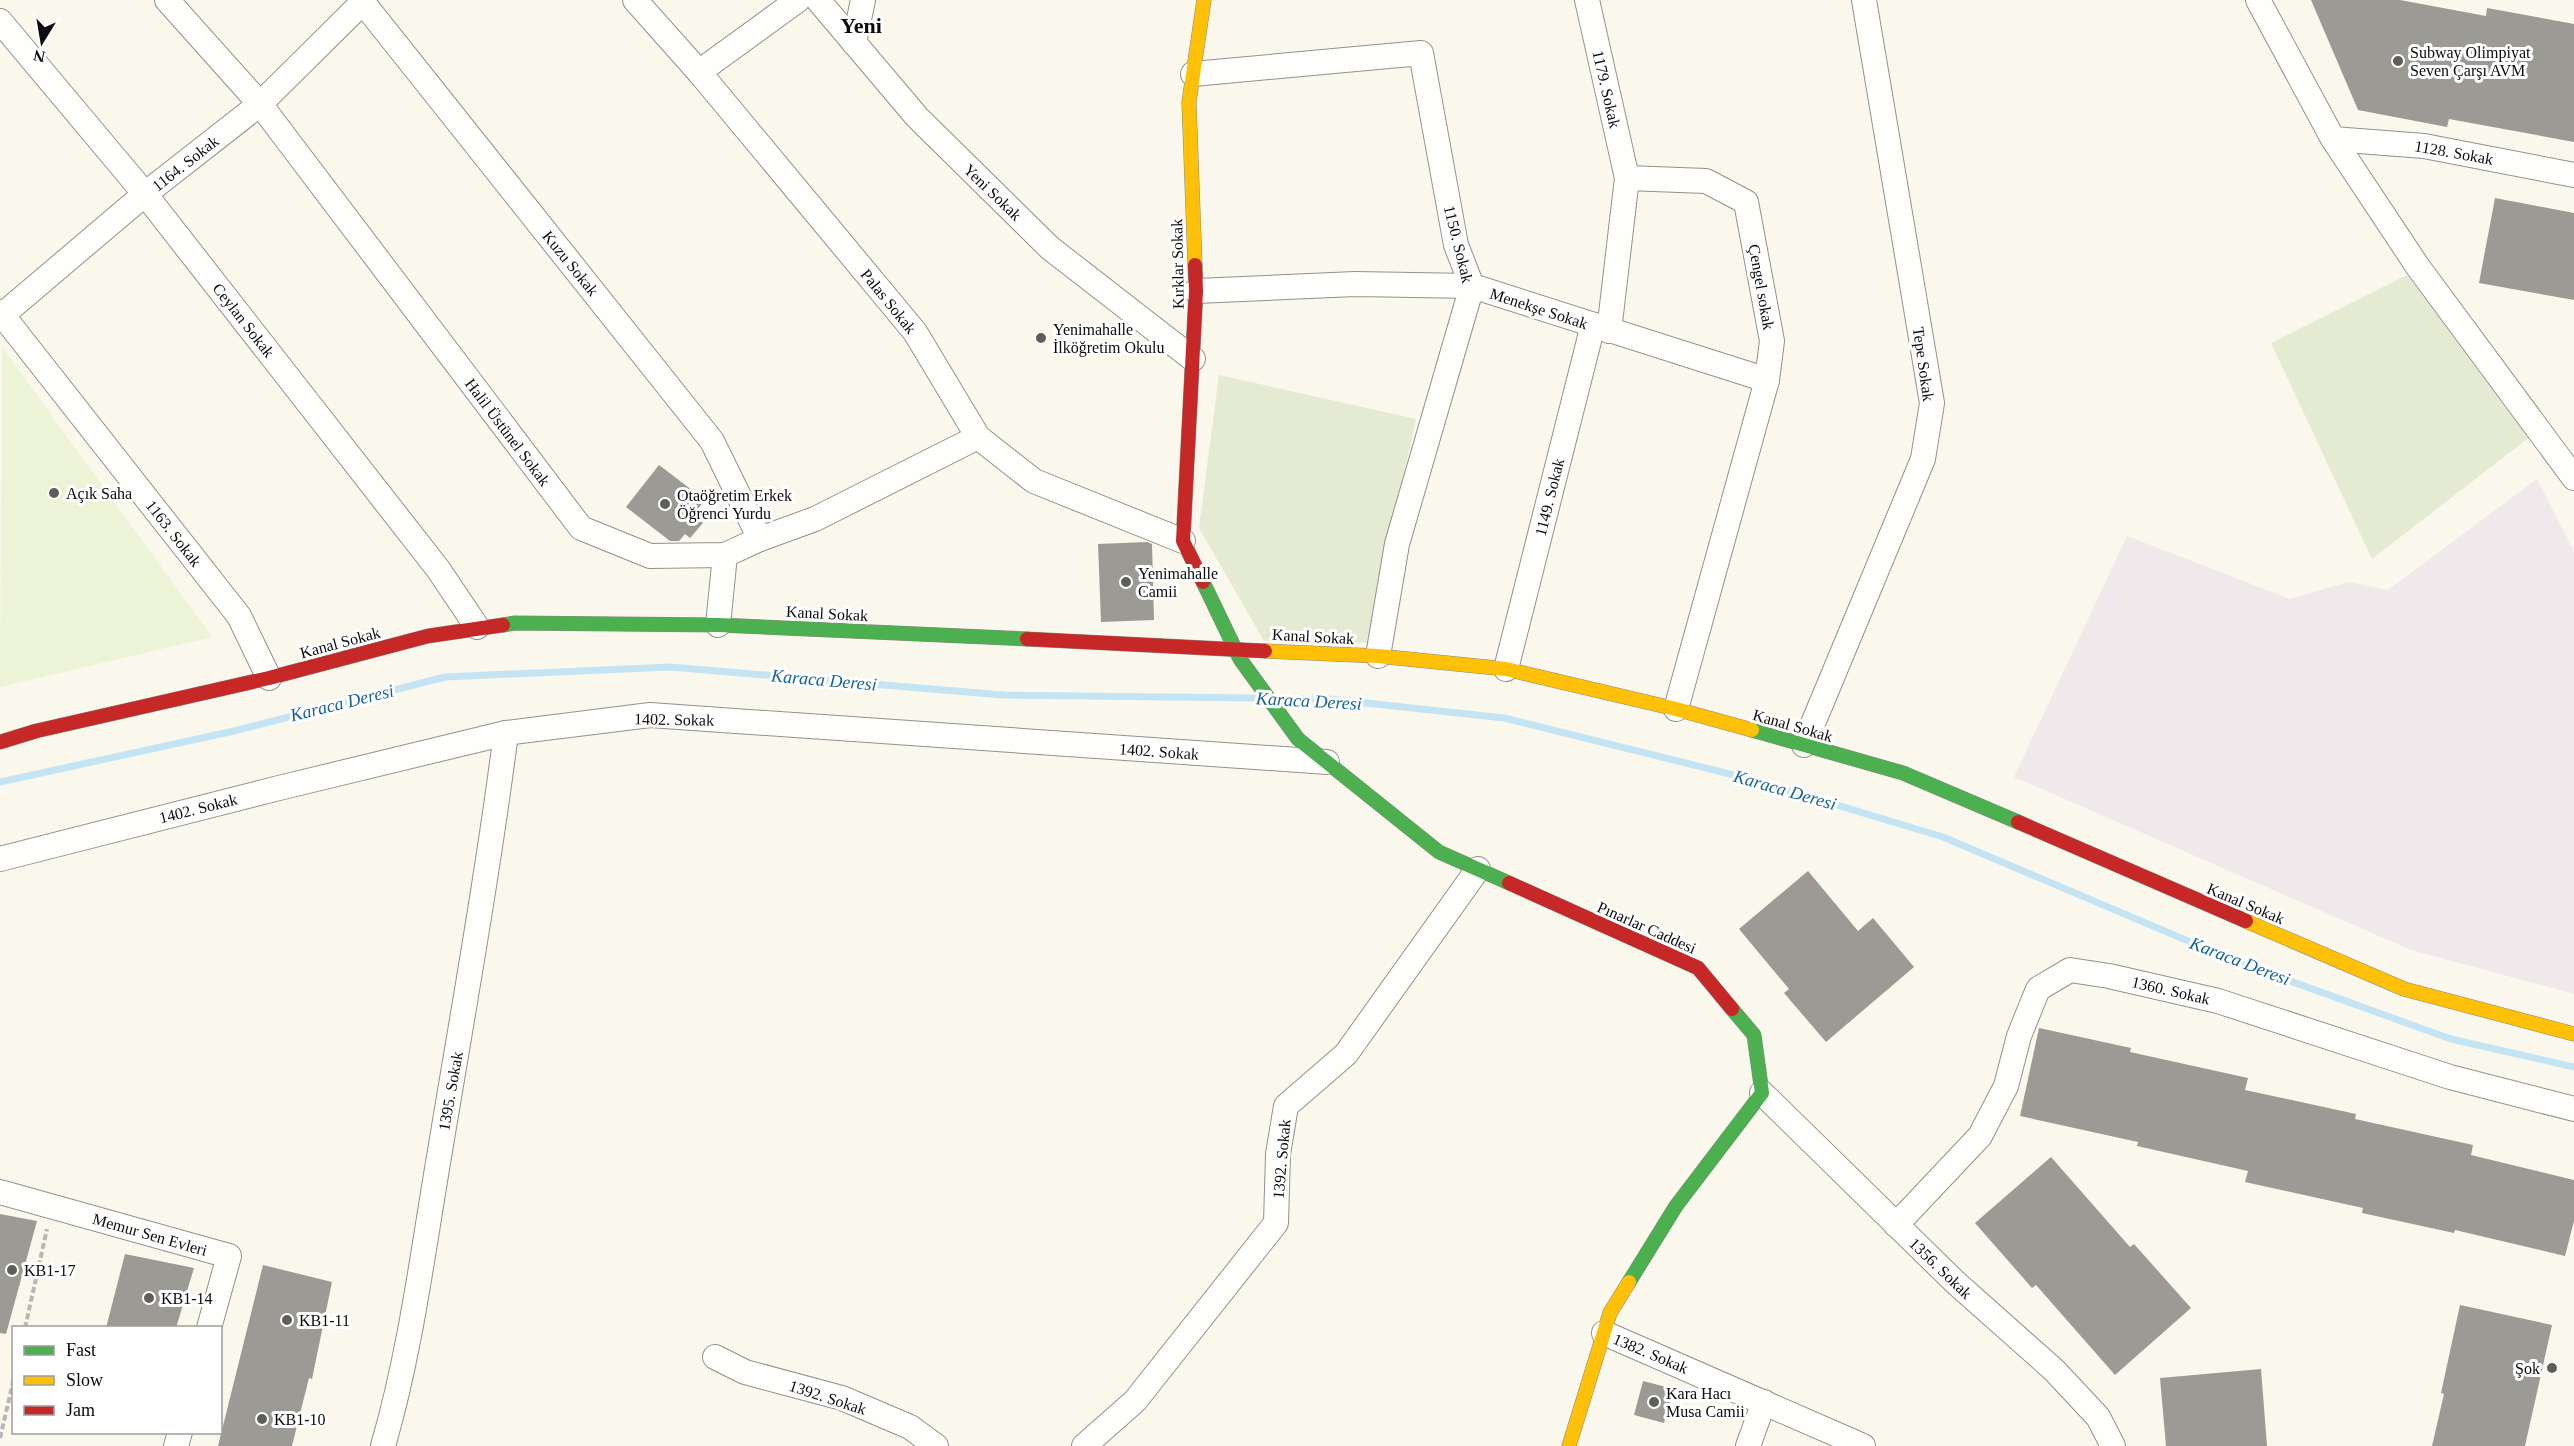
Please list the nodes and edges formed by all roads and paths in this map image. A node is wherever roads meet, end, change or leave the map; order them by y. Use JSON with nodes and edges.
{"nodes":[{"id":1,"x":167,"y":0,"type":"edge"},
{"id":2,"x":635,"y":0,"type":"edge"},
{"id":3,"x":798,"y":0,"type":"edge"},
{"id":4,"x":818,"y":0,"type":"edge"},
{"id":5,"x":863,"y":0,"type":"edge"},
{"id":6,"x":1204,"y":0,"type":"edge"},
{"id":7,"x":1587,"y":0,"type":"edge"},
{"id":8,"x":1864,"y":0,"type":"edge"},
{"id":9,"x":2258,"y":0,"type":"edge"},
{"id":10,"x":362,"y":1,"type":"edge"},
{"id":11,"x":0,"y":21,"type":"edge"},
{"id":12,"x":854,"y":43,"type":"junction"},
{"id":13,"x":699,"y":72,"type":"junction"},
{"id":14,"x":1193,"y":74,"type":"junction"},
{"id":15,"x":260,"y":104,"type":"junction"},
{"id":16,"x":2333,"y":139,"type":"junction"},
{"id":17,"x":2574,"y":175,"type":"edge"},
{"id":18,"x":1627,"y":178,"type":"junction"},
{"id":19,"x":145,"y":194,"type":"junction"},
{"id":20,"x":1472,"y":286,"type":"junction"},
{"id":21,"x":1196,"y":291,"type":"junction"},
{"id":22,"x":1,"y":315,"type":"edge"},
{"id":23,"x":1601,"y":328,"type":"junction"},
{"id":24,"x":1193,"y":358,"type":"junction"},
{"id":25,"x":1767,"y":380,"type":"junction"},
{"id":26,"x":978,"y":437,"type":"junction"},
{"id":27,"x":2574,"y":478,"type":"edge"},
{"id":28,"x":760,"y":539,"type":"junction"},
{"id":29,"x":1183,"y":541,"type":"junction"},
{"id":30,"x":724,"y":555,"type":"junction"},
{"id":31,"x":718,"y":625,"type":"junction"},
{"id":32,"x":477,"y":627,"type":"junction"},
{"id":33,"x":1238,"y":654,"type":"junction"},
{"id":34,"x":1378,"y":656,"type":"junction"},
{"id":35,"x":1506,"y":669,"type":"junction"},
{"id":36,"x":269,"y":678,"type":"junction"},
{"id":37,"x":1676,"y":709,"type":"junction"},
{"id":38,"x":506,"y":733,"type":"junction"},
{"id":39,"x":1298,"y":739,"type":"joint"},
{"id":40,"x":0,"y":742,"type":"edge"},
{"id":41,"x":1804,"y":745,"type":"junction"},
{"id":42,"x":1327,"y":762,"type":"junction"},
{"id":43,"x":0,"y":859,"type":"edge"},
{"id":44,"x":1478,"y":869,"type":"junction"},
{"id":45,"x":2574,"y":1034,"type":"edge"},
{"id":46,"x":1762,"y":1093,"type":"junction"},
{"id":47,"x":2574,"y":1109,"type":"edge"},
{"id":48,"x":0,"y":1192,"type":"edge"},
{"id":49,"x":52,"y":1207,"type":"junction"},
{"id":50,"x":1896,"y":1225,"type":"junction"},
{"id":51,"x":25,"y":1326,"type":"edge"},
{"id":52,"x":210,"y":1326,"type":"edge"},
{"id":53,"x":1604,"y":1333,"type":"junction"},
{"id":54,"x":715,"y":1357,"type":"dead end"},
{"id":55,"x":12,"y":1387,"type":"edge"},
{"id":56,"x":1764,"y":1402,"type":"junction"},
{"id":57,"x":0,"y":1438,"type":"edge"},
{"id":58,"x":383,"y":1446,"type":"edge"},
{"id":59,"x":936,"y":1446,"type":"edge"},
{"id":60,"x":1084,"y":1446,"type":"edge"},
{"id":61,"x":1569,"y":1446,"type":"edge"},
{"id":62,"x":1748,"y":1446,"type":"edge"},
{"id":63,"x":1863,"y":1446,"type":"edge"},
{"id":64,"x":2113,"y":1446,"type":"edge"}],
"edges":[{"from":1,"to":15,"type":"street","name":"Halil Üstünel Sokak"},
{"from":2,"to":13,"type":"street","name":"Palas Sokak"},
{"from":3,"to":13,"type":"street"},
{"from":4,"to":12,"type":"street","name":"Yeni Sokak"},
{"from":5,"to":12,"type":"street"},
{"from":6,"to":14,"type":"street","name":"Kırklar Sokak"},
{"from":7,"to":18,"type":"street","name":"1179. Sokak"},
{"from":8,"to":41,"type":"street","name":"Tepe Sokak"},
{"from":9,"to":16,"type":"street"},
{"from":10,"to":15,"type":"street","name":"1164. Sokak"},
{"from":10,"to":28,"type":"street","name":"Kuzu Sokak"},
{"from":11,"to":19,"type":"street","name":"Ceylan Sokak"},
{"from":12,"to":24,"type":"street","name":"Yeni Sokak"},
{"from":13,"to":26,"type":"street","name":"Palas Sokak"},
{"from":14,"to":20,"type":"street","name":"1150. Sokak"},
{"from":14,"to":21,"type":"street","name":"Kırklar Sokak"},
{"from":15,"to":19,"type":"street","name":"1164. Sokak"},
{"from":15,"to":30,"type":"street","name":"Halil Üstünel Sokak"},
{"from":16,"to":17,"type":"street","name":"1128. Sokak"},
{"from":16,"to":27,"type":"street"},
{"from":18,"to":23,"type":"street"},
{"from":18,"to":25,"type":"street","name":"Çengel sokak"},
{"from":19,"to":22,"type":"street","name":"1164. Sokak"},
{"from":19,"to":32,"type":"street","name":"Ceylan Sokak"},
{"from":20,"to":21,"type":"street","name":"Menekşe Sokak"},
{"from":20,"to":23,"type":"street","name":"Menekşe Sokak"},
{"from":20,"to":34,"type":"street","name":"1150. Sokak"},
{"from":21,"to":24,"type":"street","name":"Kırklar Sokak"},
{"from":22,"to":36,"type":"street","name":"1163. Sokak"},
{"from":23,"to":25,"type":"street","name":"Menekşe Sokak"},
{"from":23,"to":35,"type":"street","name":"1149. Sokak"},
{"from":24,"to":29,"type":"street","name":"Kırklar Sokak"},
{"from":25,"to":37,"type":"street","name":"Çengel sokak"},
{"from":26,"to":28,"type":"street","name":"Halil Üstünel Sokak"},
{"from":26,"to":29,"type":"street","name":"Palas Sokak"},
{"from":28,"to":30,"type":"street","name":"Halil Üstünel Sokak"},
{"from":29,"to":33,"type":"street","name":"Kırklar Sokak"},
{"from":30,"to":31,"type":"street"},
{"from":31,"to":32,"type":"street","name":"Kanal Sokak"},
{"from":31,"to":33,"type":"street","name":"Kanal Sokak"},
{"from":32,"to":36,"type":"street","name":"Kanal Sokak"},
{"from":33,"to":34,"type":"street","name":"Kanal Sokak"},
{"from":33,"to":39,"type":"street","name":"Kırklar Sokak"},
{"from":34,"to":35,"type":"street","name":"Kanal Sokak"},
{"from":35,"to":37,"type":"street","name":"Kanal Sokak"},
{"from":36,"to":40,"type":"street","name":"Kanal Sokak"},
{"from":37,"to":41,"type":"street","name":"Kanal Sokak"},
{"from":38,"to":42,"type":"street","name":"1402. Sokak"},
{"from":38,"to":43,"type":"street","name":"1402. Sokak"},
{"from":38,"to":58,"type":"street","name":"1395. Sokak"},
{"from":39,"to":42,"type":"street","name":"Pınarlar Caddesi"},
{"from":41,"to":45,"type":"street","name":"Kanal Sokak"},
{"from":42,"to":44,"type":"street","name":"Pınarlar Caddesi"},
{"from":44,"to":46,"type":"street","name":"Pınarlar Caddesi"},
{"from":44,"to":60,"type":"street","name":"1392. Sokak"},
{"from":46,"to":50,"type":"street","name":"1356. Sokak"},
{"from":46,"to":53,"type":"street"},
{"from":47,"to":50,"type":"street","name":"1360. Sokak"},
{"from":48,"to":49,"type":"street","name":"Memur Sen Evleri"},
{"from":49,"to":51,"type":"path"},
{"from":49,"to":52,"type":"street","name":"Memur Sen Evleri"},
{"from":50,"to":64,"type":"street","name":"1356. Sokak"},
{"from":53,"to":56,"type":"street","name":"1382. Sokak"},
{"from":53,"to":61,"type":"street"},
{"from":54,"to":59,"type":"street","name":"1392. Sokak"},
{"from":55,"to":57,"type":"path"},
{"from":56,"to":62,"type":"street"},
{"from":56,"to":63,"type":"street","name":"1382. Sokak"}]}
